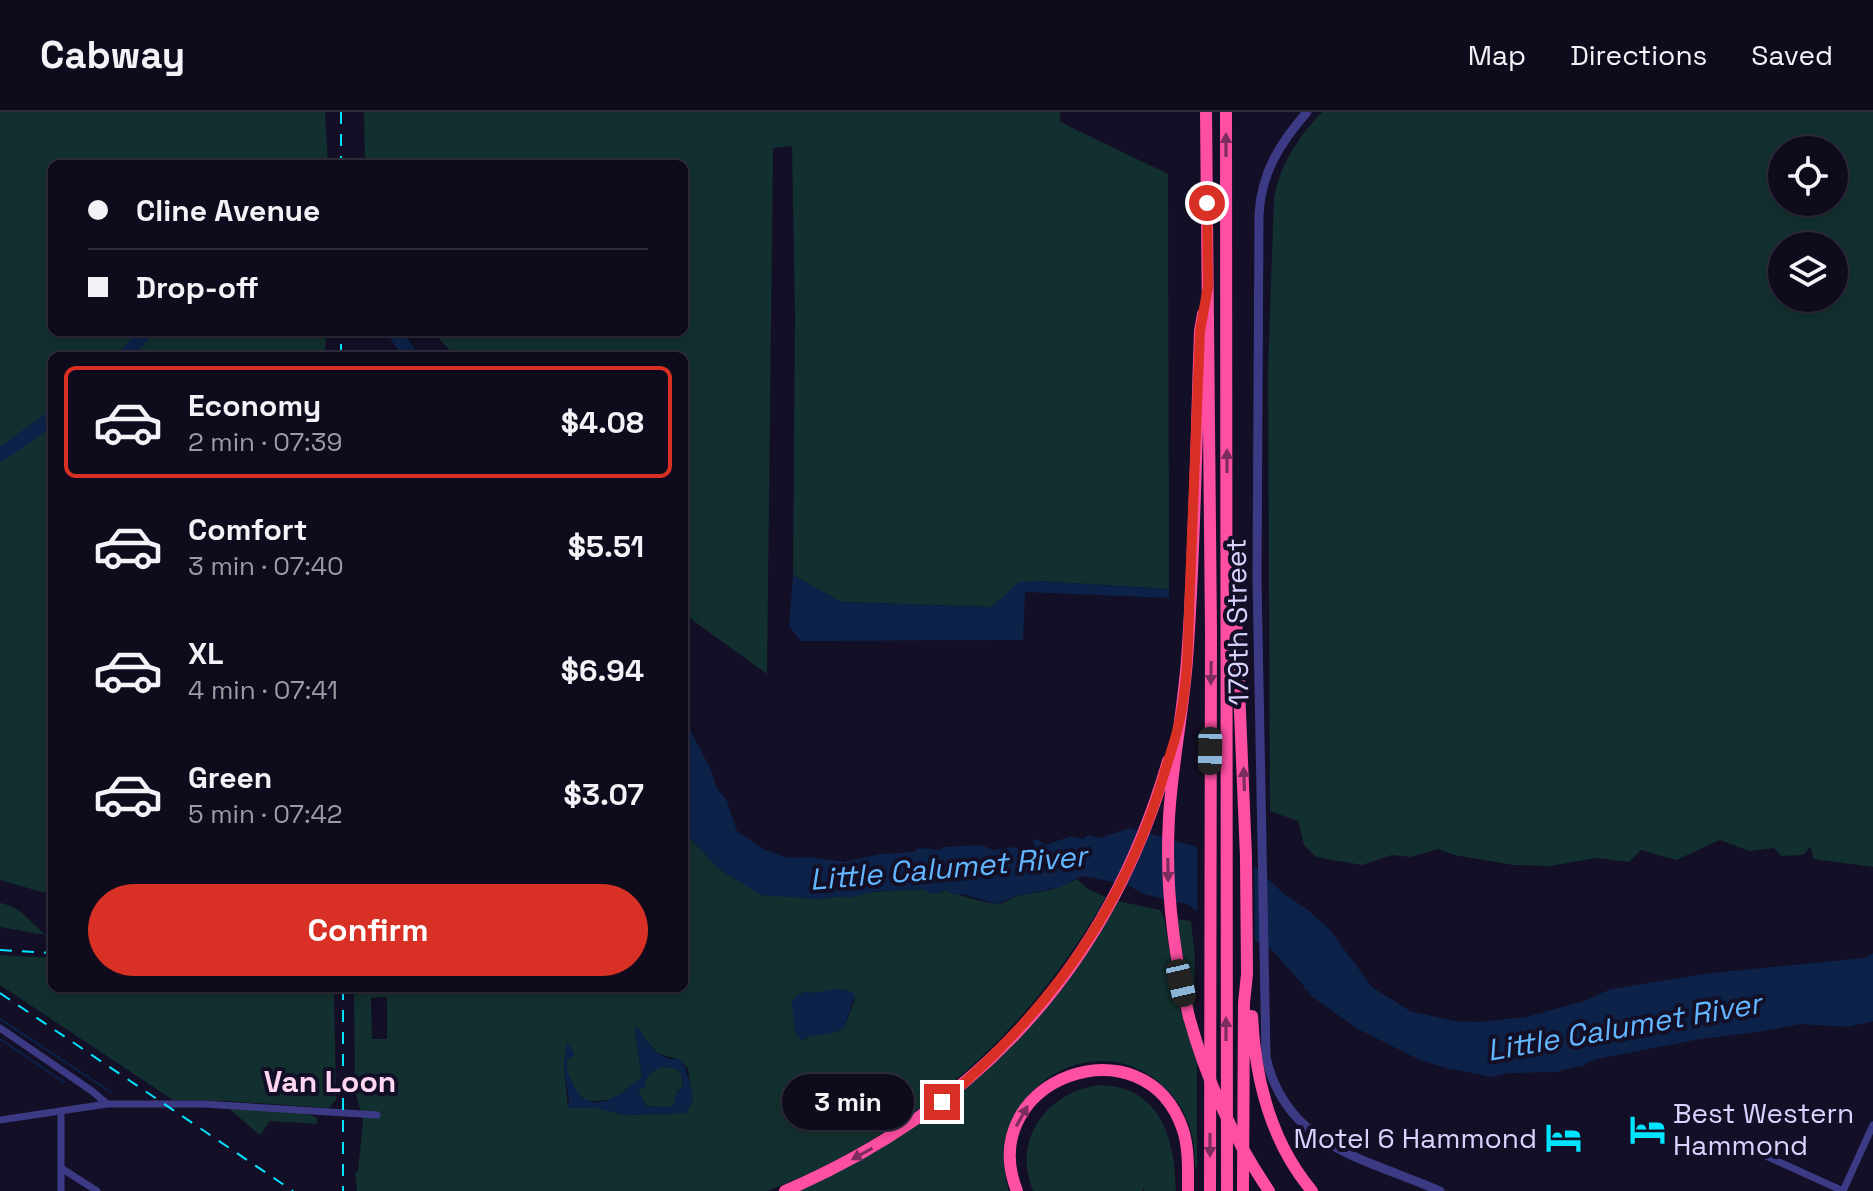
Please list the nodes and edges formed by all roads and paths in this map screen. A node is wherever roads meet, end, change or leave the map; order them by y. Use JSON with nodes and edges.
{"nodes":[{"id":1,"x":1206,"y":112,"type":"edge"},
{"id":2,"x":1226,"y":112,"type":"edge"},
{"id":3,"x":1307,"y":112,"type":"edge"},
{"id":4,"x":1208,"y":287,"type":"junction"},
{"id":5,"x":1227,"y":495,"type":"junction"},
{"id":6,"x":1180,"y":719,"type":"junction"},
{"id":7,"x":1247,"y":974,"type":"junction"},
{"id":8,"x":0,"y":1028,"type":"edge"},
{"id":9,"x":107,"y":1104,"type":"junction"},
{"id":10,"x":61,"y":1111,"type":"junction"},
{"id":11,"x":377,"y":1115,"type":"dead end"},
{"id":12,"x":0,"y":1120,"type":"edge"},
{"id":13,"x":1873,"y":1125,"type":"edge"},
{"id":14,"x":1766,"y":1156,"type":"dead end"},
{"id":15,"x":61,"y":1168,"type":"junction"},
{"id":16,"x":61,"y":1191,"type":"edge"},
{"id":17,"x":97,"y":1191,"type":"edge"},
{"id":18,"x":785,"y":1191,"type":"edge"},
{"id":19,"x":1017,"y":1191,"type":"edge"},
{"id":20,"x":1188,"y":1191,"type":"edge"},
{"id":21,"x":1210,"y":1191,"type":"edge"},
{"id":22,"x":1227,"y":1191,"type":"edge"},
{"id":23,"x":1243,"y":1191,"type":"edge"},
{"id":24,"x":1269,"y":1191,"type":"edge"},
{"id":25,"x":1312,"y":1191,"type":"edge"},
{"id":26,"x":1440,"y":1191,"type":"edge"},
{"id":27,"x":1843,"y":1191,"type":"edge"}],
"edges":[{"from":1,"to":4,"type":"highway"},
{"from":5,"to":2,"type":"highway","one_way":true},
{"from":3,"to":26,"type":"street","name":"179th Street"},
{"from":4,"to":6,"type":"highway"},
{"from":4,"to":21,"type":"highway","one_way":true},
{"from":7,"to":5,"type":"highway","one_way":true},
{"from":22,"to":5,"type":"highway","one_way":true},
{"from":6,"to":18,"type":"highway","one_way":true},
{"from":6,"to":24,"type":"highway","one_way":true,"bridge":true},
{"from":7,"to":23,"type":"highway"},
{"from":7,"to":25,"type":"highway"},
{"from":8,"to":9,"type":"street"},
{"from":9,"to":10,"type":"street"},
{"from":9,"to":11,"type":"street"},
{"from":10,"to":12,"type":"street"},
{"from":10,"to":15,"type":"street"},
{"from":13,"to":27,"type":"street"},
{"from":14,"to":27,"type":"street"},
{"from":15,"to":16,"type":"street"},
{"from":15,"to":17,"type":"street"},
{"from":19,"to":20,"type":"highway","one_way":true}]}
